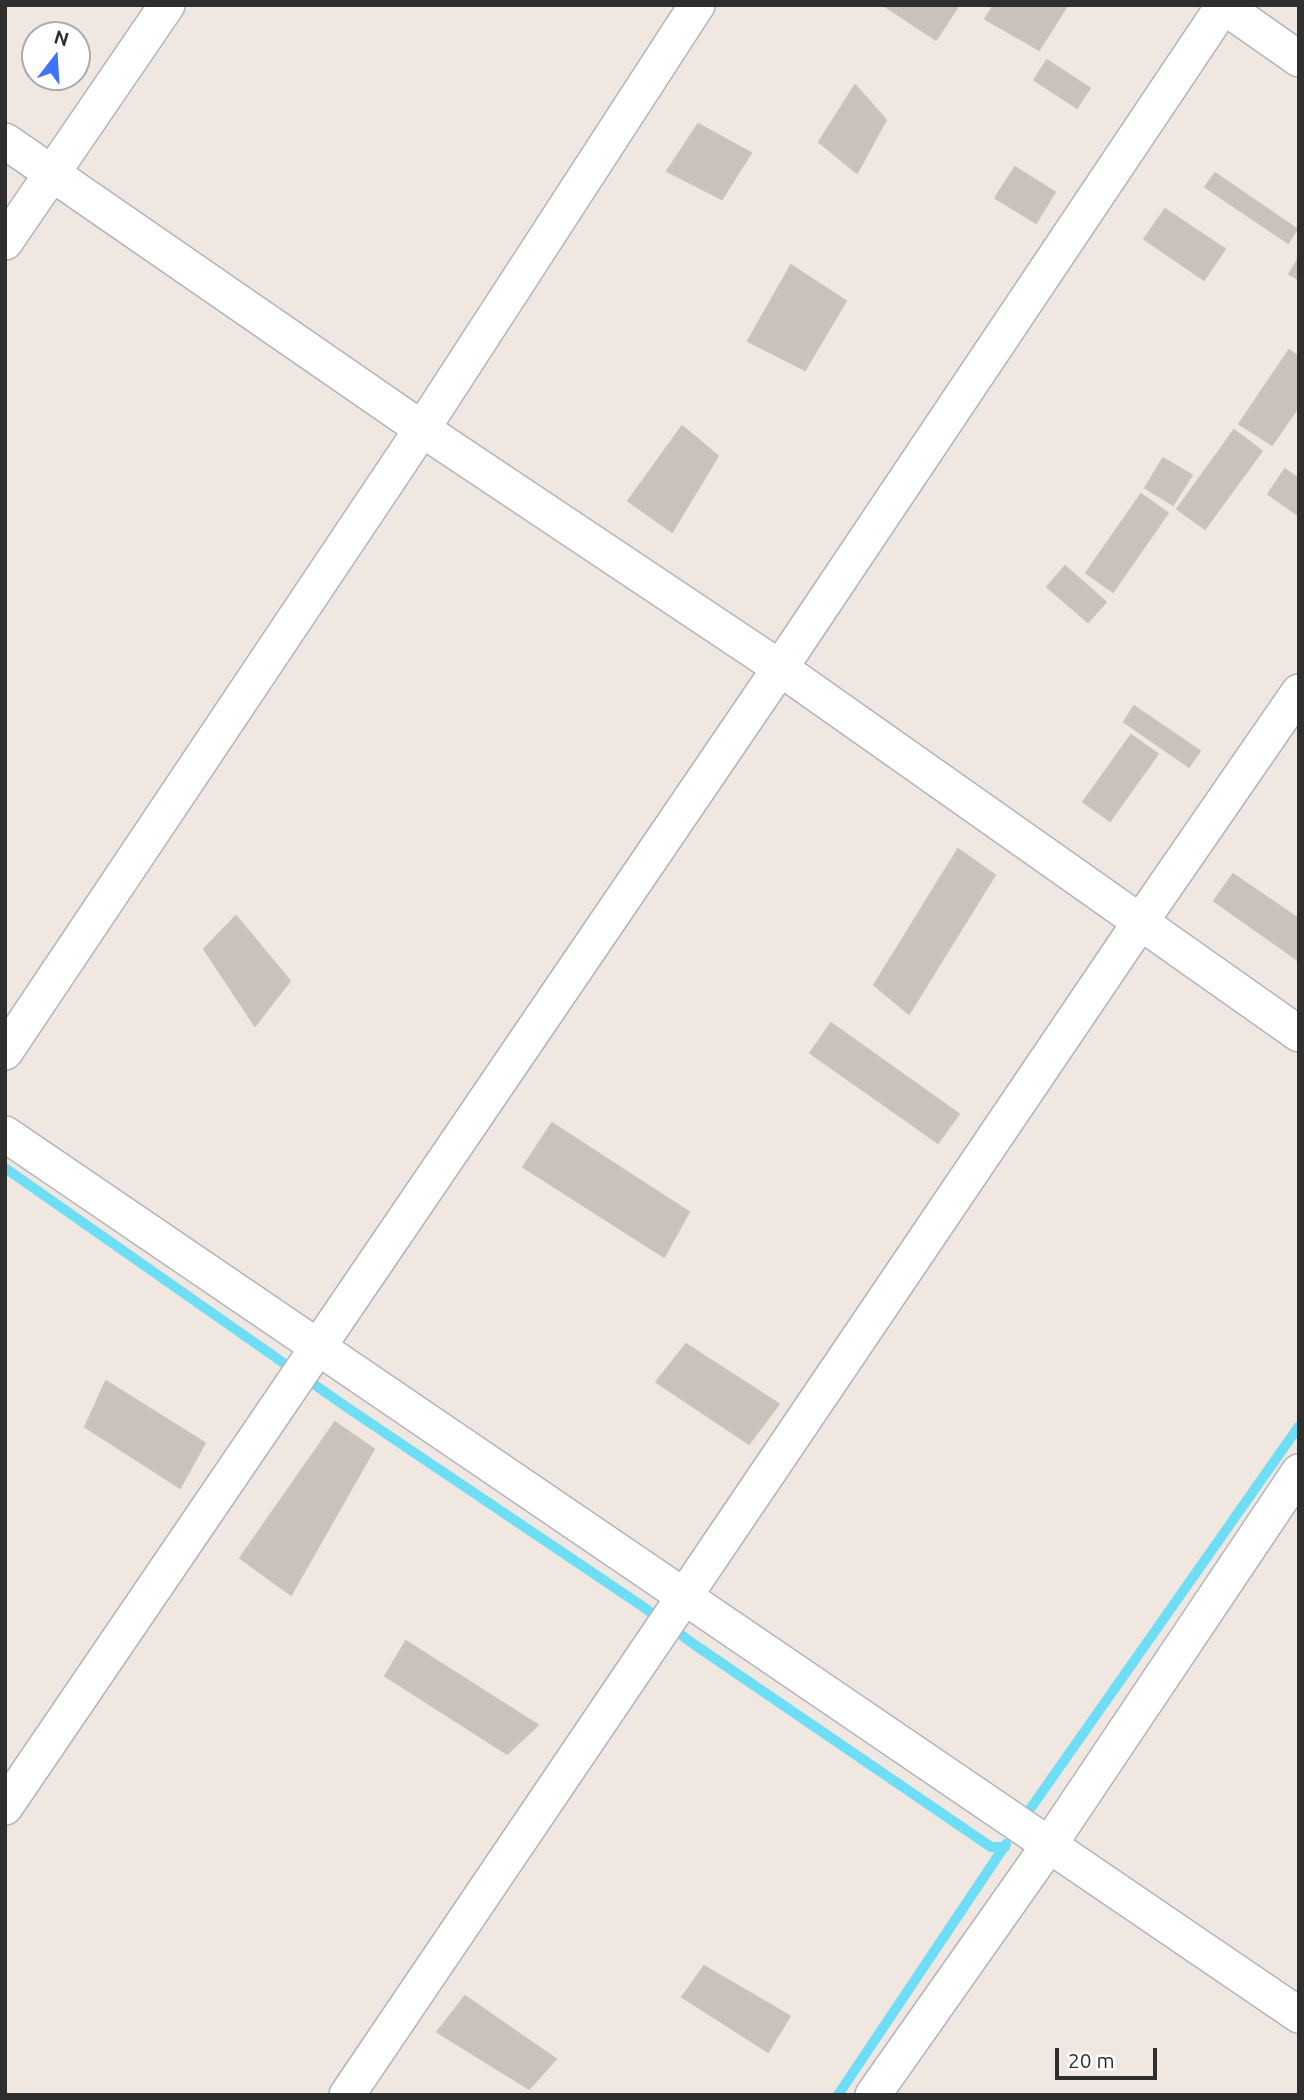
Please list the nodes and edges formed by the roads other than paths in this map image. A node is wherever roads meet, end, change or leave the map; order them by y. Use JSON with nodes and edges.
{"nodes":[{"id":1,"x":167,"y":5,"type":"edge"},
{"id":2,"x":697,"y":5,"type":"edge"},
{"id":3,"x":1223,"y":6,"type":"edge"},
{"id":4,"x":1299,"y":59,"type":"edge"},
{"id":5,"x":5,"y":141,"type":"edge"},
{"id":6,"x":52,"y":172,"type":"junction"},
{"id":7,"x":5,"y":242,"type":"edge"},
{"id":8,"x":422,"y":429,"type":"junction"},
{"id":9,"x":780,"y":668,"type":"junction"},
{"id":10,"x":1299,"y":692,"type":"edge"},
{"id":11,"x":1141,"y":921,"type":"junction"},
{"id":12,"x":1299,"y":1034,"type":"edge"},
{"id":13,"x":5,"y":1052,"type":"edge"},
{"id":14,"x":5,"y":1134,"type":"edge"},
{"id":15,"x":319,"y":1348,"type":"junction"},
{"id":16,"x":1299,"y":1472,"type":"edge"},
{"id":17,"x":685,"y":1597,"type":"junction"},
{"id":18,"x":5,"y":1807,"type":"edge"},
{"id":19,"x":1049,"y":1845,"type":"junction"},
{"id":20,"x":1299,"y":2015,"type":"edge"},
{"id":21,"x":347,"y":2095,"type":"edge"},
{"id":22,"x":873,"y":2095,"type":"edge"}],
"edges":[{"from":1,"to":6,"type":"street"},
{"from":2,"to":8,"type":"street"},
{"from":3,"to":4,"type":"street"},
{"from":3,"to":9,"type":"street"},
{"from":5,"to":6,"type":"street"},
{"from":6,"to":7,"type":"street"},
{"from":6,"to":8,"type":"street"},
{"from":8,"to":9,"type":"street"},
{"from":8,"to":13,"type":"street"},
{"from":9,"to":11,"type":"street"},
{"from":9,"to":15,"type":"street"},
{"from":10,"to":11,"type":"street"},
{"from":11,"to":12,"type":"street"},
{"from":11,"to":17,"type":"street"},
{"from":14,"to":15,"type":"street"},
{"from":15,"to":17,"type":"street"},
{"from":15,"to":18,"type":"street"},
{"from":16,"to":19,"type":"street"},
{"from":17,"to":19,"type":"street"},
{"from":17,"to":21,"type":"street"},
{"from":19,"to":20,"type":"street"},
{"from":19,"to":22,"type":"street"}]}
